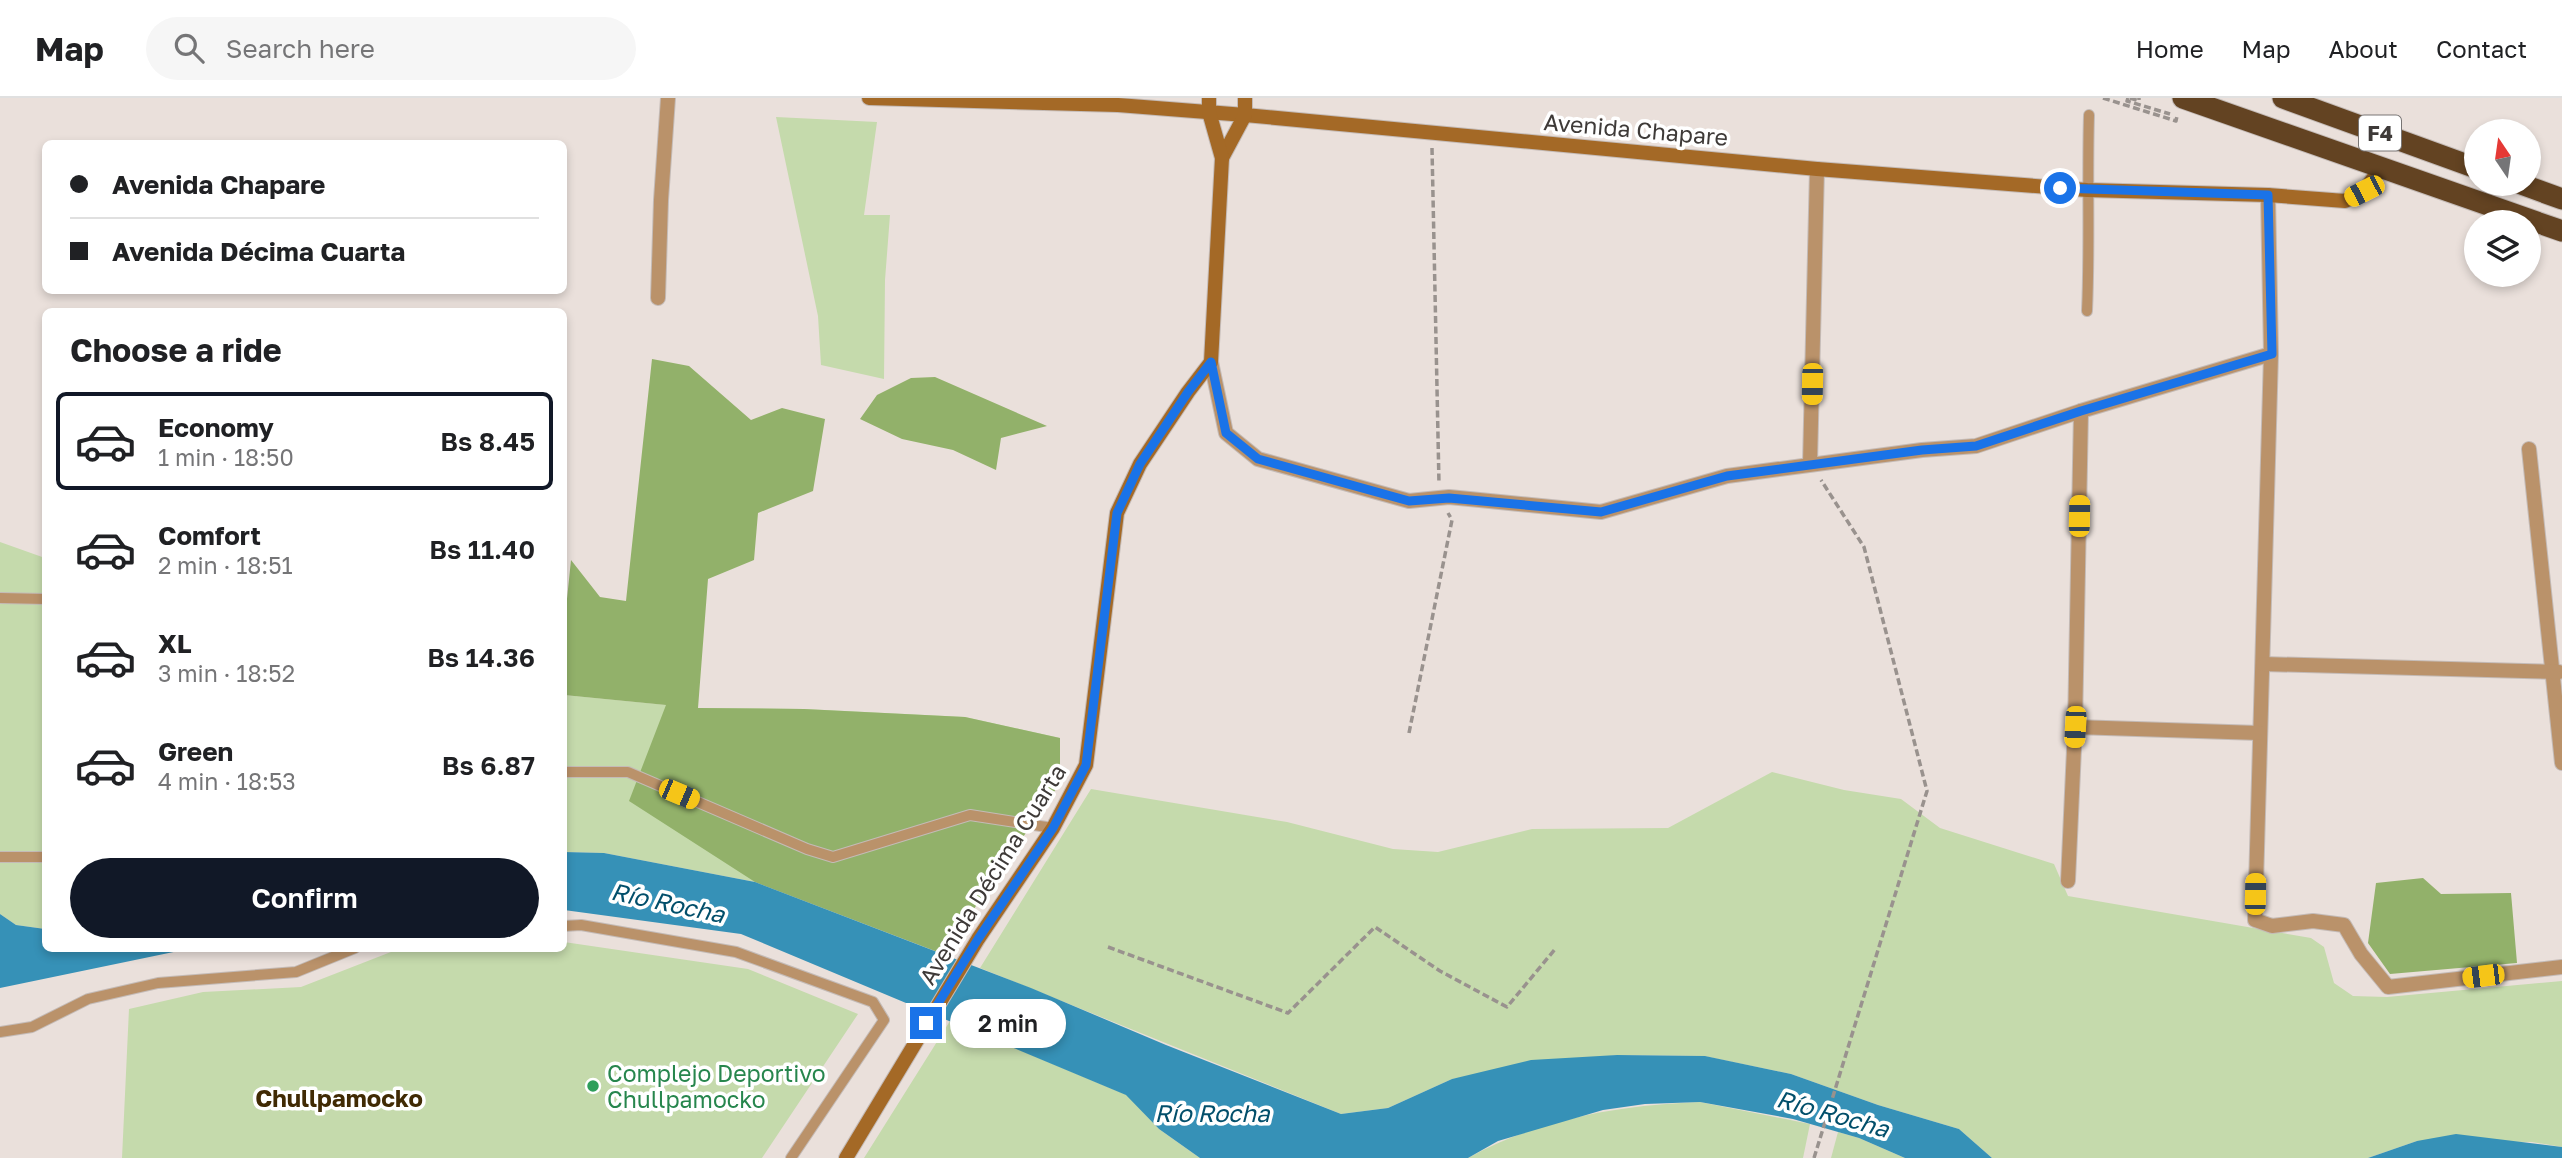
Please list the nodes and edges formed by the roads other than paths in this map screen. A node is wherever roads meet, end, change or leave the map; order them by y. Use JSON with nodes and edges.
{"nodes":[{"id":1,"x":668,"y":98,"type":"edge"},
{"id":2,"x":869,"y":98,"type":"edge"},
{"id":3,"x":1245,"y":98,"type":"edge"},
{"id":4,"x":2183,"y":98,"type":"edge"},
{"id":5,"x":2283,"y":98,"type":"edge"},
{"id":6,"x":1209,"y":105,"type":"edge"},
{"id":7,"x":1245,"y":115,"type":"junction"},
{"id":8,"x":2089,"y":115,"type":"dead end"},
{"id":9,"x":1222,"y":158,"type":"junction"},
{"id":10,"x":2464,"y":164,"type":"edge"},
{"id":11,"x":2382,"y":166,"type":"junction"},
{"id":12,"x":1817,"y":169,"type":"junction"},
{"id":13,"x":2087,"y":190,"type":"junction"},
{"id":14,"x":2541,"y":191,"type":"edge"},
{"id":15,"x":2268,"y":195,"type":"junction"},
{"id":16,"x":2562,"y":199,"type":"edge"},
{"id":17,"x":2562,"y":230,"type":"edge"},
{"id":18,"x":658,"y":298,"type":"dead end"},
{"id":19,"x":2087,"y":311,"type":"dead end"},
{"id":20,"x":2272,"y":354,"type":"junction"},
{"id":21,"x":1211,"y":362,"type":"junction"},
{"id":22,"x":2081,"y":411,"type":"junction"},
{"id":23,"x":2529,"y":449,"type":"dead end"},
{"id":24,"x":1810,"y":464,"type":"junction"},
{"id":25,"x":0,"y":598,"type":"edge"},
{"id":26,"x":42,"y":599,"type":"edge"},
{"id":27,"x":2263,"y":664,"type":"junction"},
{"id":28,"x":2557,"y":672,"type":"edge"},
{"id":29,"x":2075,"y":727,"type":"junction"},
{"id":30,"x":2259,"y":733,"type":"junction"},
{"id":31,"x":2562,"y":763,"type":"edge"},
{"id":32,"x":567,"y":772,"type":"edge"},
{"id":33,"x":1053,"y":828,"type":"junction"},
{"id":34,"x":0,"y":857,"type":"edge"},
{"id":35,"x":42,"y":857,"type":"edge"},
{"id":36,"x":2068,"y":881,"type":"dead end"},
{"id":37,"x":567,"y":926,"type":"edge"},
{"id":38,"x":345,"y":952,"type":"edge"},
{"id":39,"x":2562,"y":967,"type":"edge"},
{"id":40,"x":0,"y":1032,"type":"edge"},
{"id":41,"x":790,"y":1158,"type":"edge"},
{"id":42,"x":846,"y":1158,"type":"edge"}],
"edges":[{"from":1,"to":18,"type":"street"},
{"from":2,"to":6,"type":"main road","name":"Avenida Chapare"},
{"from":3,"to":7,"type":"main road"},
{"from":4,"to":11,"type":"highway","number":"F4"},
{"from":5,"to":10,"type":"highway","number":"F4"},
{"from":6,"to":7,"type":"main road","name":"Avenida Chapare"},
{"from":6,"to":9,"type":"main road"},
{"from":7,"to":9,"type":"main road"},
{"from":7,"to":12,"type":"main road","name":"Avenida Chapare"},
{"from":8,"to":13,"type":"lane"},
{"from":9,"to":21,"type":"main road"},
{"from":11,"to":15,"type":"main road","name":"Avenida Chapare"},
{"from":11,"to":17,"type":"highway","number":"F4"},
{"from":12,"to":13,"type":"main road","name":"Avenida Chapare"},
{"from":12,"to":24,"type":"street"},
{"from":13,"to":15,"type":"main road","name":"Avenida Chapare"},
{"from":13,"to":19,"type":"lane"},
{"from":14,"to":16,"type":"highway"},
{"from":15,"to":20,"type":"street"},
{"from":20,"to":22,"type":"street"},
{"from":20,"to":27,"type":"street"},
{"from":21,"to":24,"type":"street"},
{"from":21,"to":33,"type":"main road","name":"Avenida Décima Cuarta"},
{"from":22,"to":24,"type":"street"},
{"from":22,"to":29,"type":"street"},
{"from":23,"to":28,"type":"street"},
{"from":25,"to":26,"type":"lane"},
{"from":27,"to":28,"type":"street"},
{"from":27,"to":30,"type":"street"},
{"from":28,"to":31,"type":"street"},
{"from":29,"to":30,"type":"street"},
{"from":29,"to":36,"type":"street"},
{"from":30,"to":39,"type":"street"},
{"from":32,"to":33,"type":"lane"},
{"from":33,"to":42,"type":"main road","name":"Avenida Décima Cuarta"},
{"from":34,"to":35,"type":"lane"},
{"from":37,"to":41,"type":"lane"},
{"from":38,"to":40,"type":"lane"}]}
